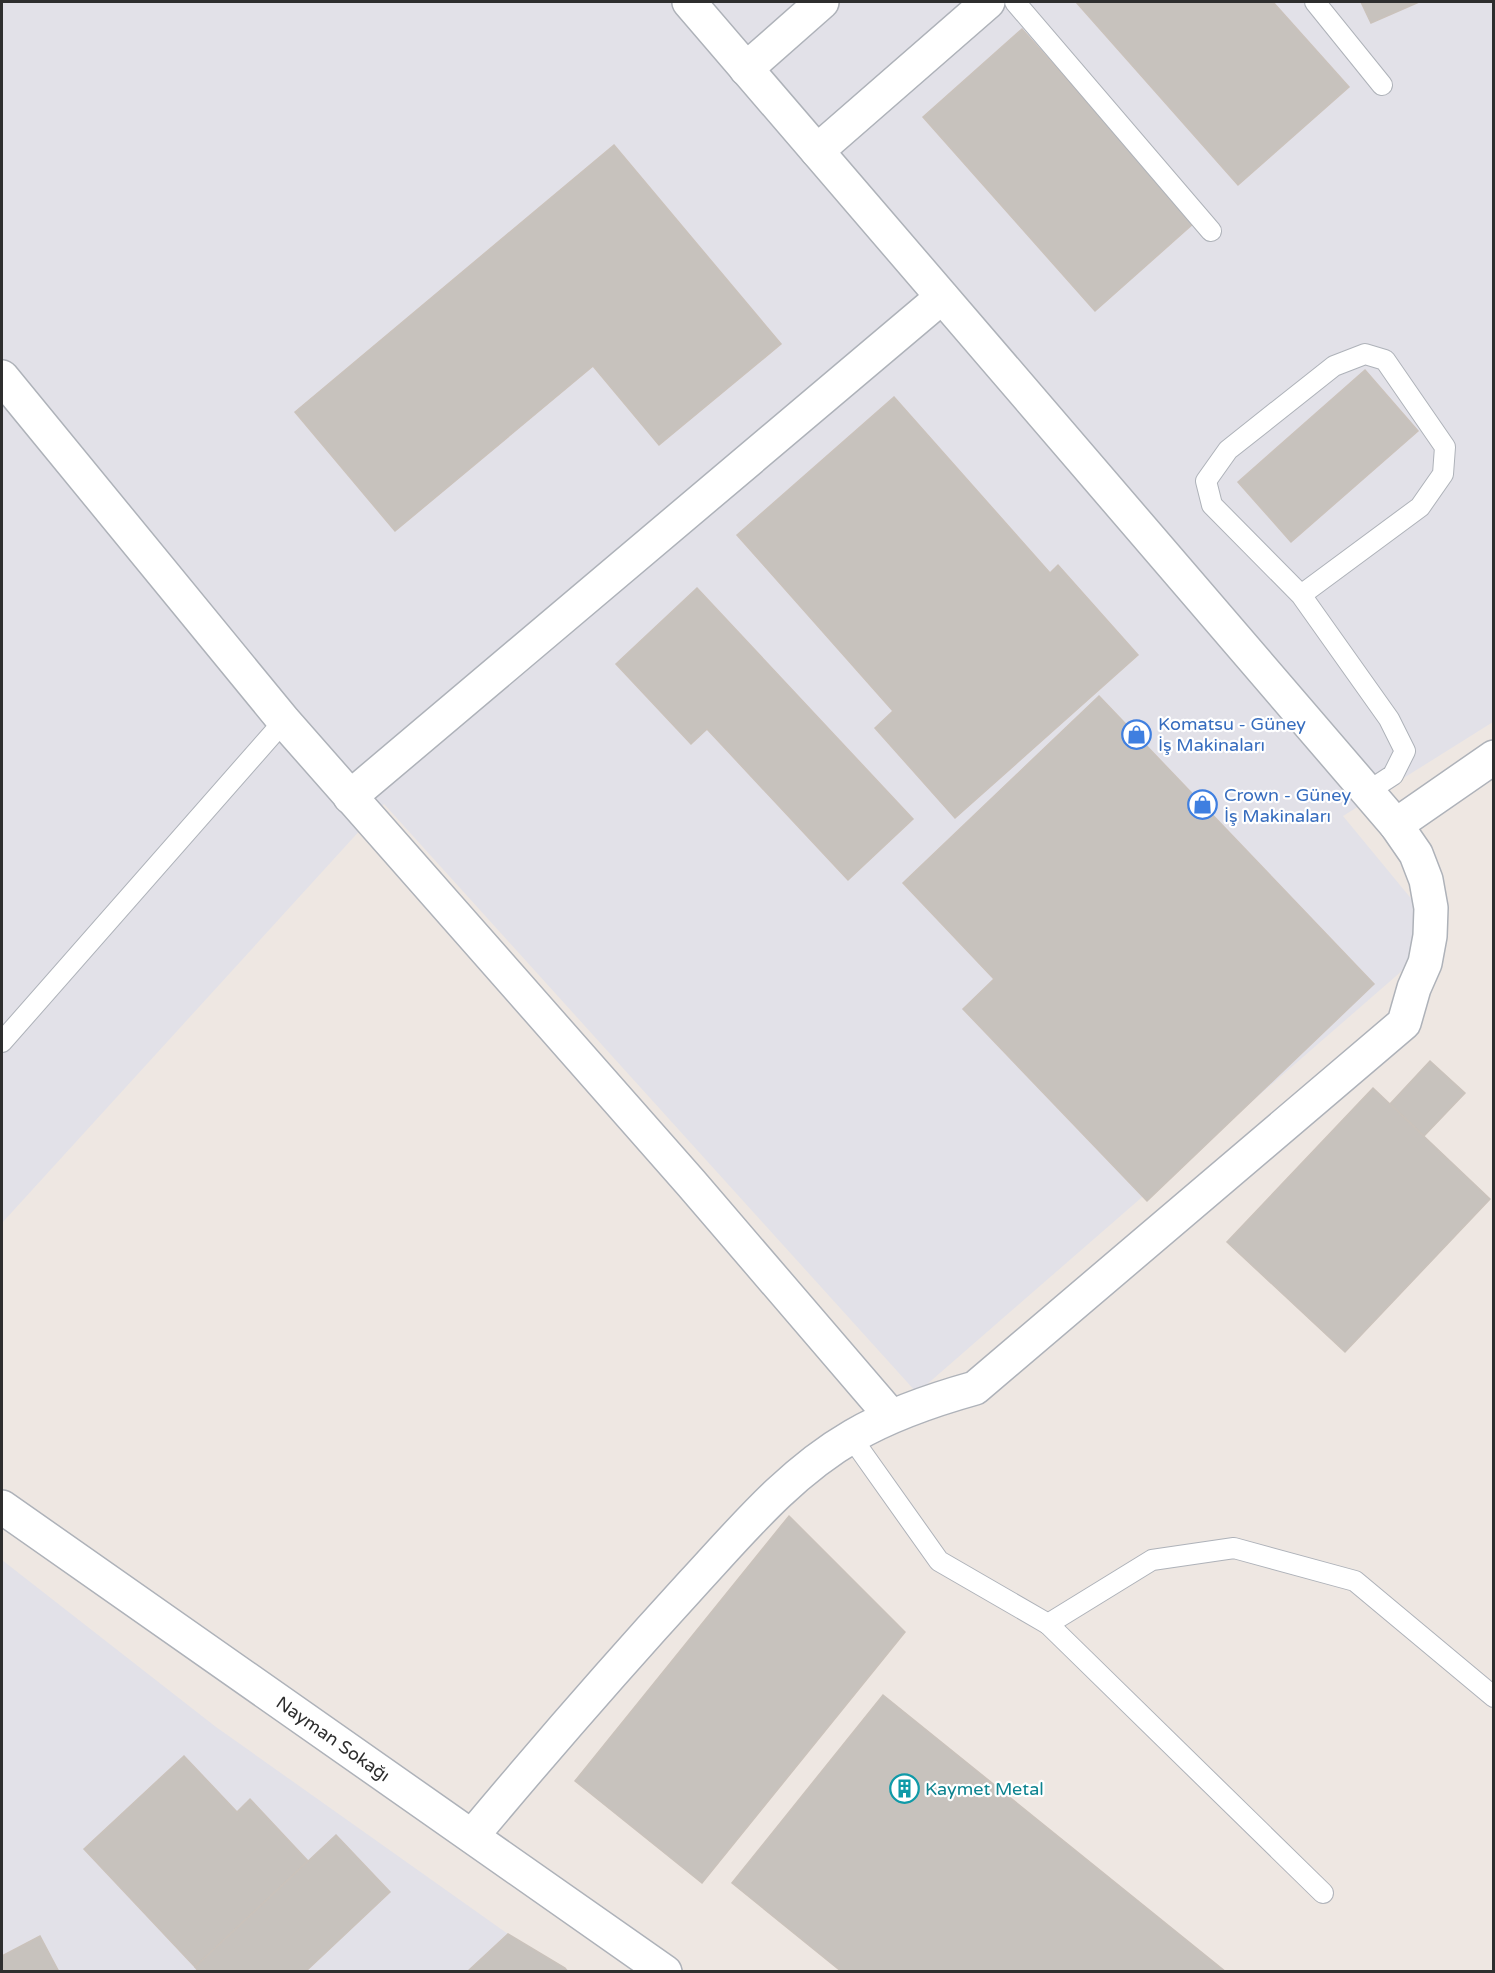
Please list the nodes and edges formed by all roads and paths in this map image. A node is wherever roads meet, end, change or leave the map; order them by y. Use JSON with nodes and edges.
{"nodes":[{"id":1,"x":689,"y":2,"type":"edge"},
{"id":2,"x":822,"y":2,"type":"edge"},
{"id":3,"x":988,"y":2,"type":"edge"},
{"id":4,"x":1015,"y":2,"type":"edge"},
{"id":5,"x":1315,"y":2,"type":"edge"},
{"id":6,"x":746,"y":69,"type":"junction"},
{"id":7,"x":1382,"y":85,"type":"dead end"},
{"id":8,"x":817,"y":151,"type":"junction"},
{"id":9,"x":1211,"y":231,"type":"dead end"},
{"id":10,"x":942,"y":297,"type":"junction"},
{"id":11,"x":2,"y":377,"type":"edge"},
{"id":12,"x":1301,"y":595,"type":"junction"},
{"id":13,"x":284,"y":721,"type":"junction"},
{"id":14,"x":1494,"y":757,"type":"edge"},
{"id":15,"x":1367,"y":792,"type":"junction"},
{"id":16,"x":350,"y":797,"type":"junction"},
{"id":17,"x":1396,"y":825,"type":"junction"},
{"id":18,"x":2,"y":1042,"type":"edge"},
{"id":19,"x":891,"y":1416,"type":"junction"},
{"id":20,"x":851,"y":1437,"type":"junction"},
{"id":21,"x":2,"y":1507,"type":"edge"},
{"id":22,"x":1048,"y":1624,"type":"junction"},
{"id":23,"x":1494,"y":1697,"type":"edge"},
{"id":24,"x":472,"y":1836,"type":"junction"},
{"id":25,"x":1323,"y":1893,"type":"dead end"},
{"id":26,"x":665,"y":1971,"type":"edge"}],
"edges":[{"from":1,"to":6,"type":"street"},
{"from":2,"to":6,"type":"street"},
{"from":3,"to":8,"type":"street"},
{"from":4,"to":9,"type":"lane"},
{"from":5,"to":7,"type":"lane"},
{"from":6,"to":8,"type":"street"},
{"from":8,"to":10,"type":"street"},
{"from":10,"to":15,"type":"street"},
{"from":10,"to":16,"type":"street"},
{"from":11,"to":13,"type":"street"},
{"from":12,"to":12,"type":"lane"},
{"from":12,"to":15,"type":"lane"},
{"from":13,"to":16,"type":"street"},
{"from":13,"to":18,"type":"lane"},
{"from":14,"to":17,"type":"street"},
{"from":15,"to":17,"type":"street"},
{"from":16,"to":19,"type":"street"},
{"from":17,"to":19,"type":"street"},
{"from":19,"to":20,"type":"street"},
{"from":20,"to":22,"type":"lane"},
{"from":20,"to":24,"type":"street"},
{"from":21,"to":24,"type":"street","name":"Nayman Sokağı"},
{"from":22,"to":23,"type":"lane"},
{"from":22,"to":25,"type":"lane"},
{"from":24,"to":26,"type":"street","name":"Nayman Sokağı"}]}
